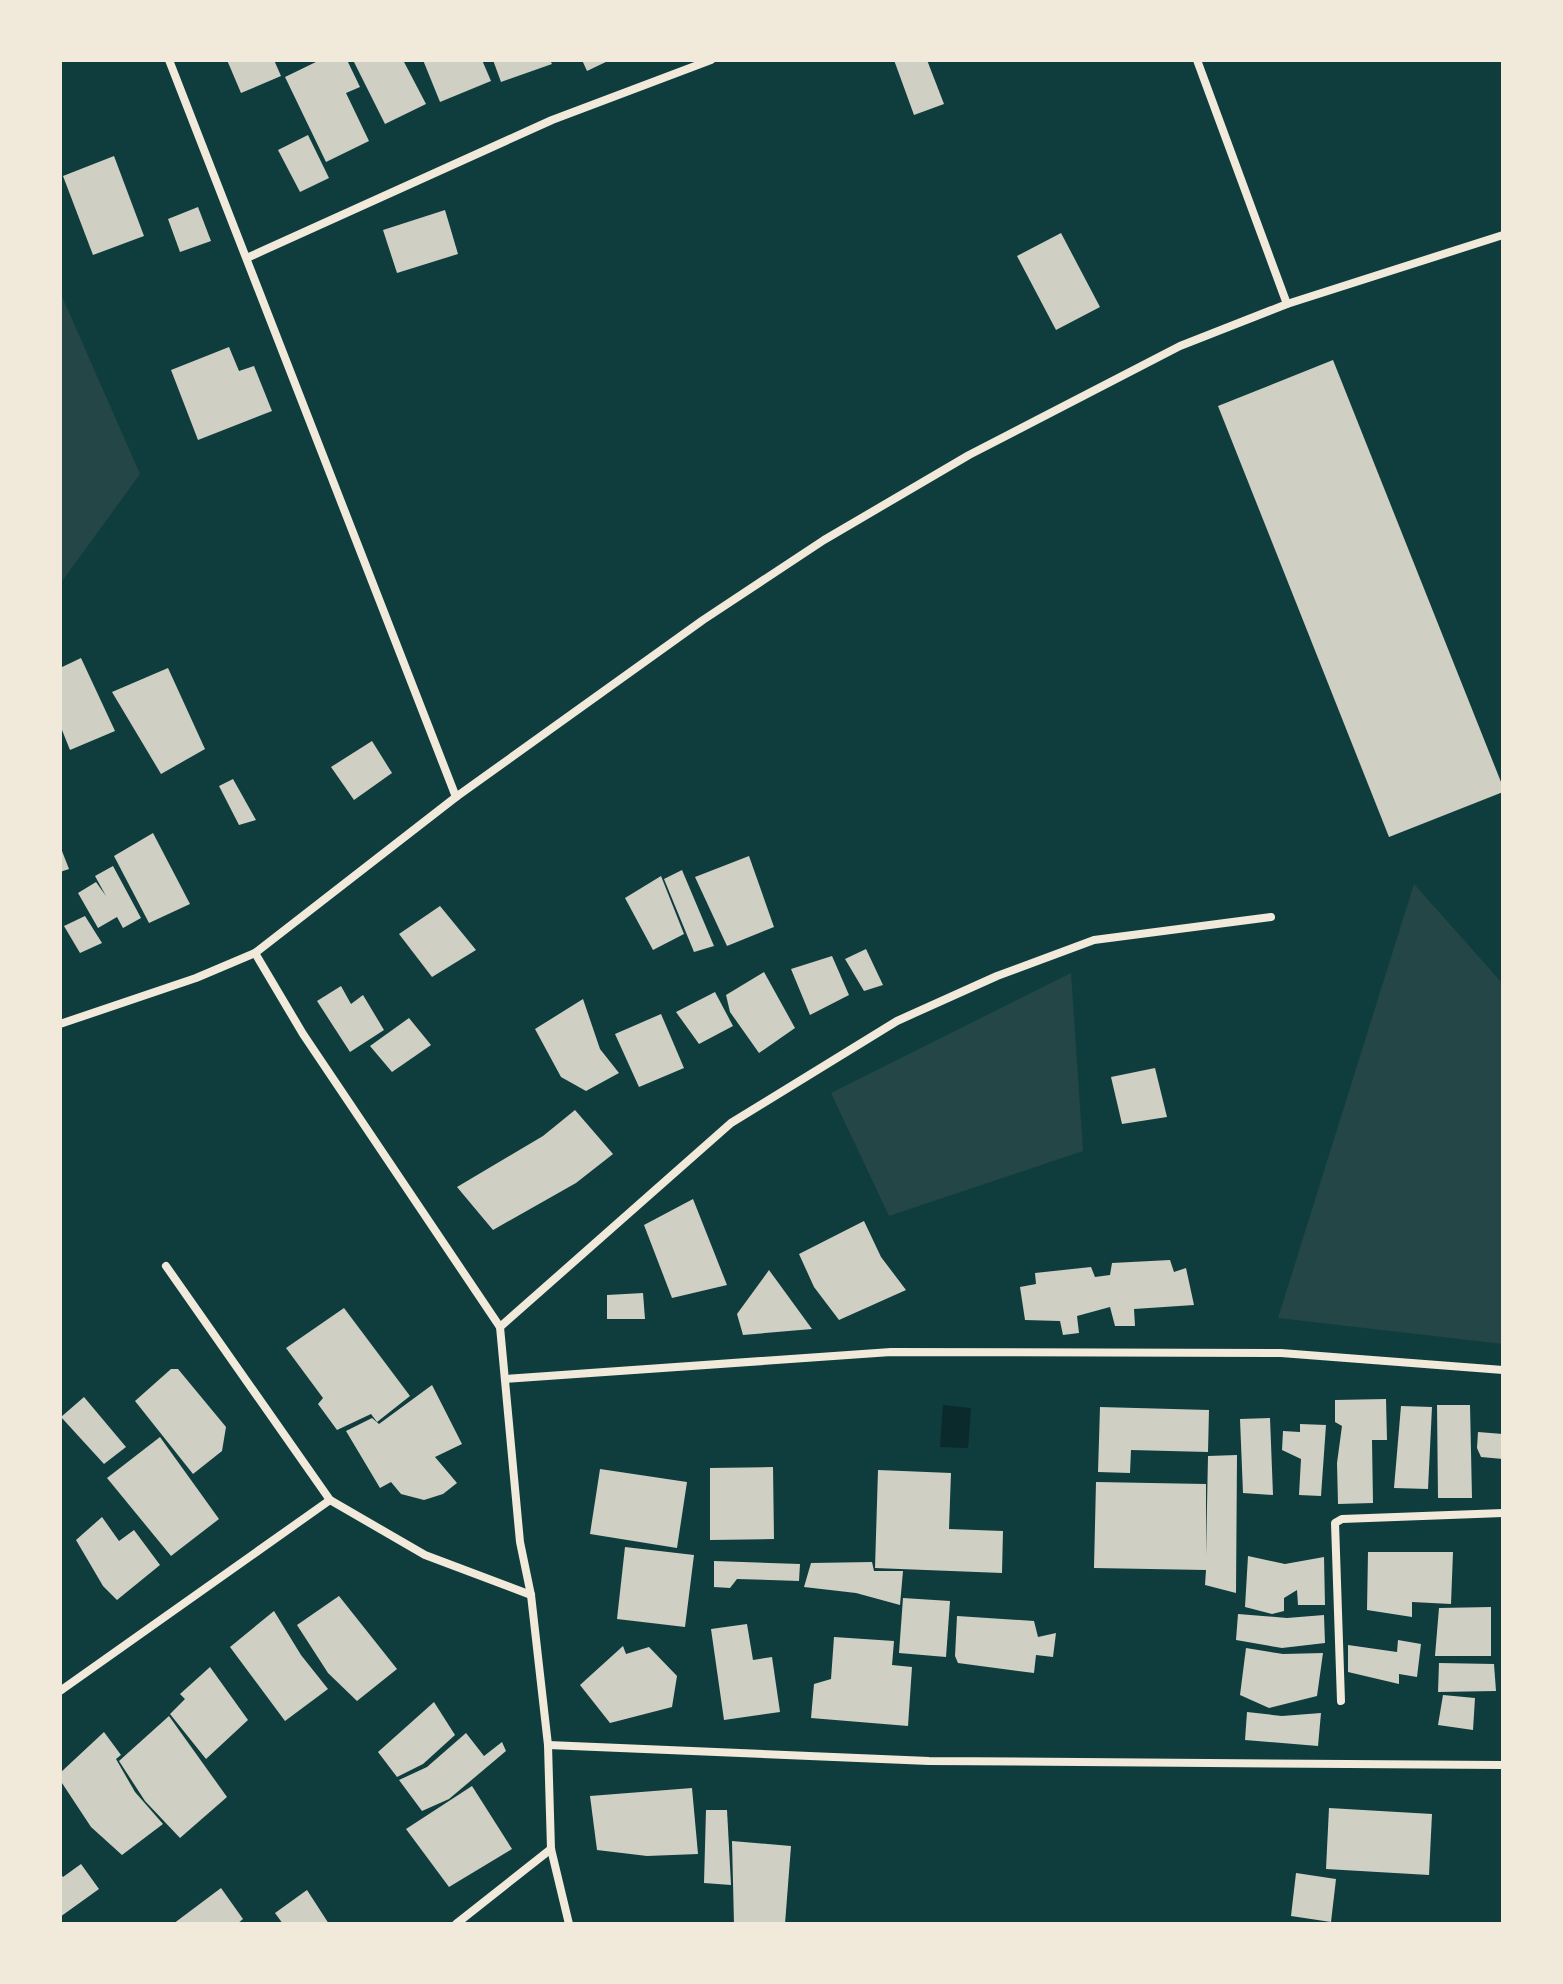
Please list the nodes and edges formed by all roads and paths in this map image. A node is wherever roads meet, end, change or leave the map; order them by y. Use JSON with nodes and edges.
{"nodes":[{"id":1,"x":169,"y":60,"type":"edge"},
{"id":2,"x":711,"y":60,"type":"edge"},
{"id":3,"x":1197,"y":60,"type":"edge"},
{"id":4,"x":1503,"y":235,"type":"edge"},
{"id":5,"x":249,"y":257,"type":"junction"},
{"id":6,"x":1287,"y":304,"type":"junction"},
{"id":7,"x":456,"y":797,"type":"junction"},
{"id":8,"x":1271,"y":917,"type":"dead end"},
{"id":9,"x":255,"y":953,"type":"junction"},
{"id":10,"x":60,"y":1024,"type":"edge"},
{"id":11,"x":166,"y":1266,"type":"dead end"},
{"id":12,"x":500,"y":1327,"type":"junction"},
{"id":13,"x":1503,"y":1370,"type":"edge"},
{"id":14,"x":505,"y":1379,"type":"junction"},
{"id":15,"x":330,"y":1500,"type":"junction"},
{"id":16,"x":1503,"y":1513,"type":"edge"},
{"id":17,"x":531,"y":1595,"type":"junction"},
{"id":18,"x":60,"y":1691,"type":"edge"},
{"id":19,"x":1341,"y":1701,"type":"dead end"},
{"id":20,"x":548,"y":1745,"type":"junction"},
{"id":21,"x":1503,"y":1765,"type":"edge"},
{"id":22,"x":551,"y":1849,"type":"junction"},
{"id":23,"x":456,"y":1924,"type":"edge"},
{"id":24,"x":569,"y":1924,"type":"edge"}],
"edges":[{"from":1,"to":5,"type":"street"},
{"from":2,"to":5,"type":"street"},
{"from":3,"to":6,"type":"street"},
{"from":4,"to":6,"type":"street"},
{"from":5,"to":7,"type":"street"},
{"from":6,"to":7,"type":"street"},
{"from":7,"to":9,"type":"street"},
{"from":8,"to":12,"type":"street"},
{"from":9,"to":10,"type":"street"},
{"from":9,"to":12,"type":"street"},
{"from":11,"to":15,"type":"street"},
{"from":12,"to":14,"type":"street"},
{"from":13,"to":14,"type":"street"},
{"from":14,"to":17,"type":"street"},
{"from":15,"to":17,"type":"street"},
{"from":15,"to":18,"type":"street"},
{"from":16,"to":19,"type":"street"},
{"from":17,"to":20,"type":"street"},
{"from":20,"to":21,"type":"street"},
{"from":20,"to":22,"type":"street"},
{"from":22,"to":23,"type":"street"},
{"from":22,"to":24,"type":"street"}]}
